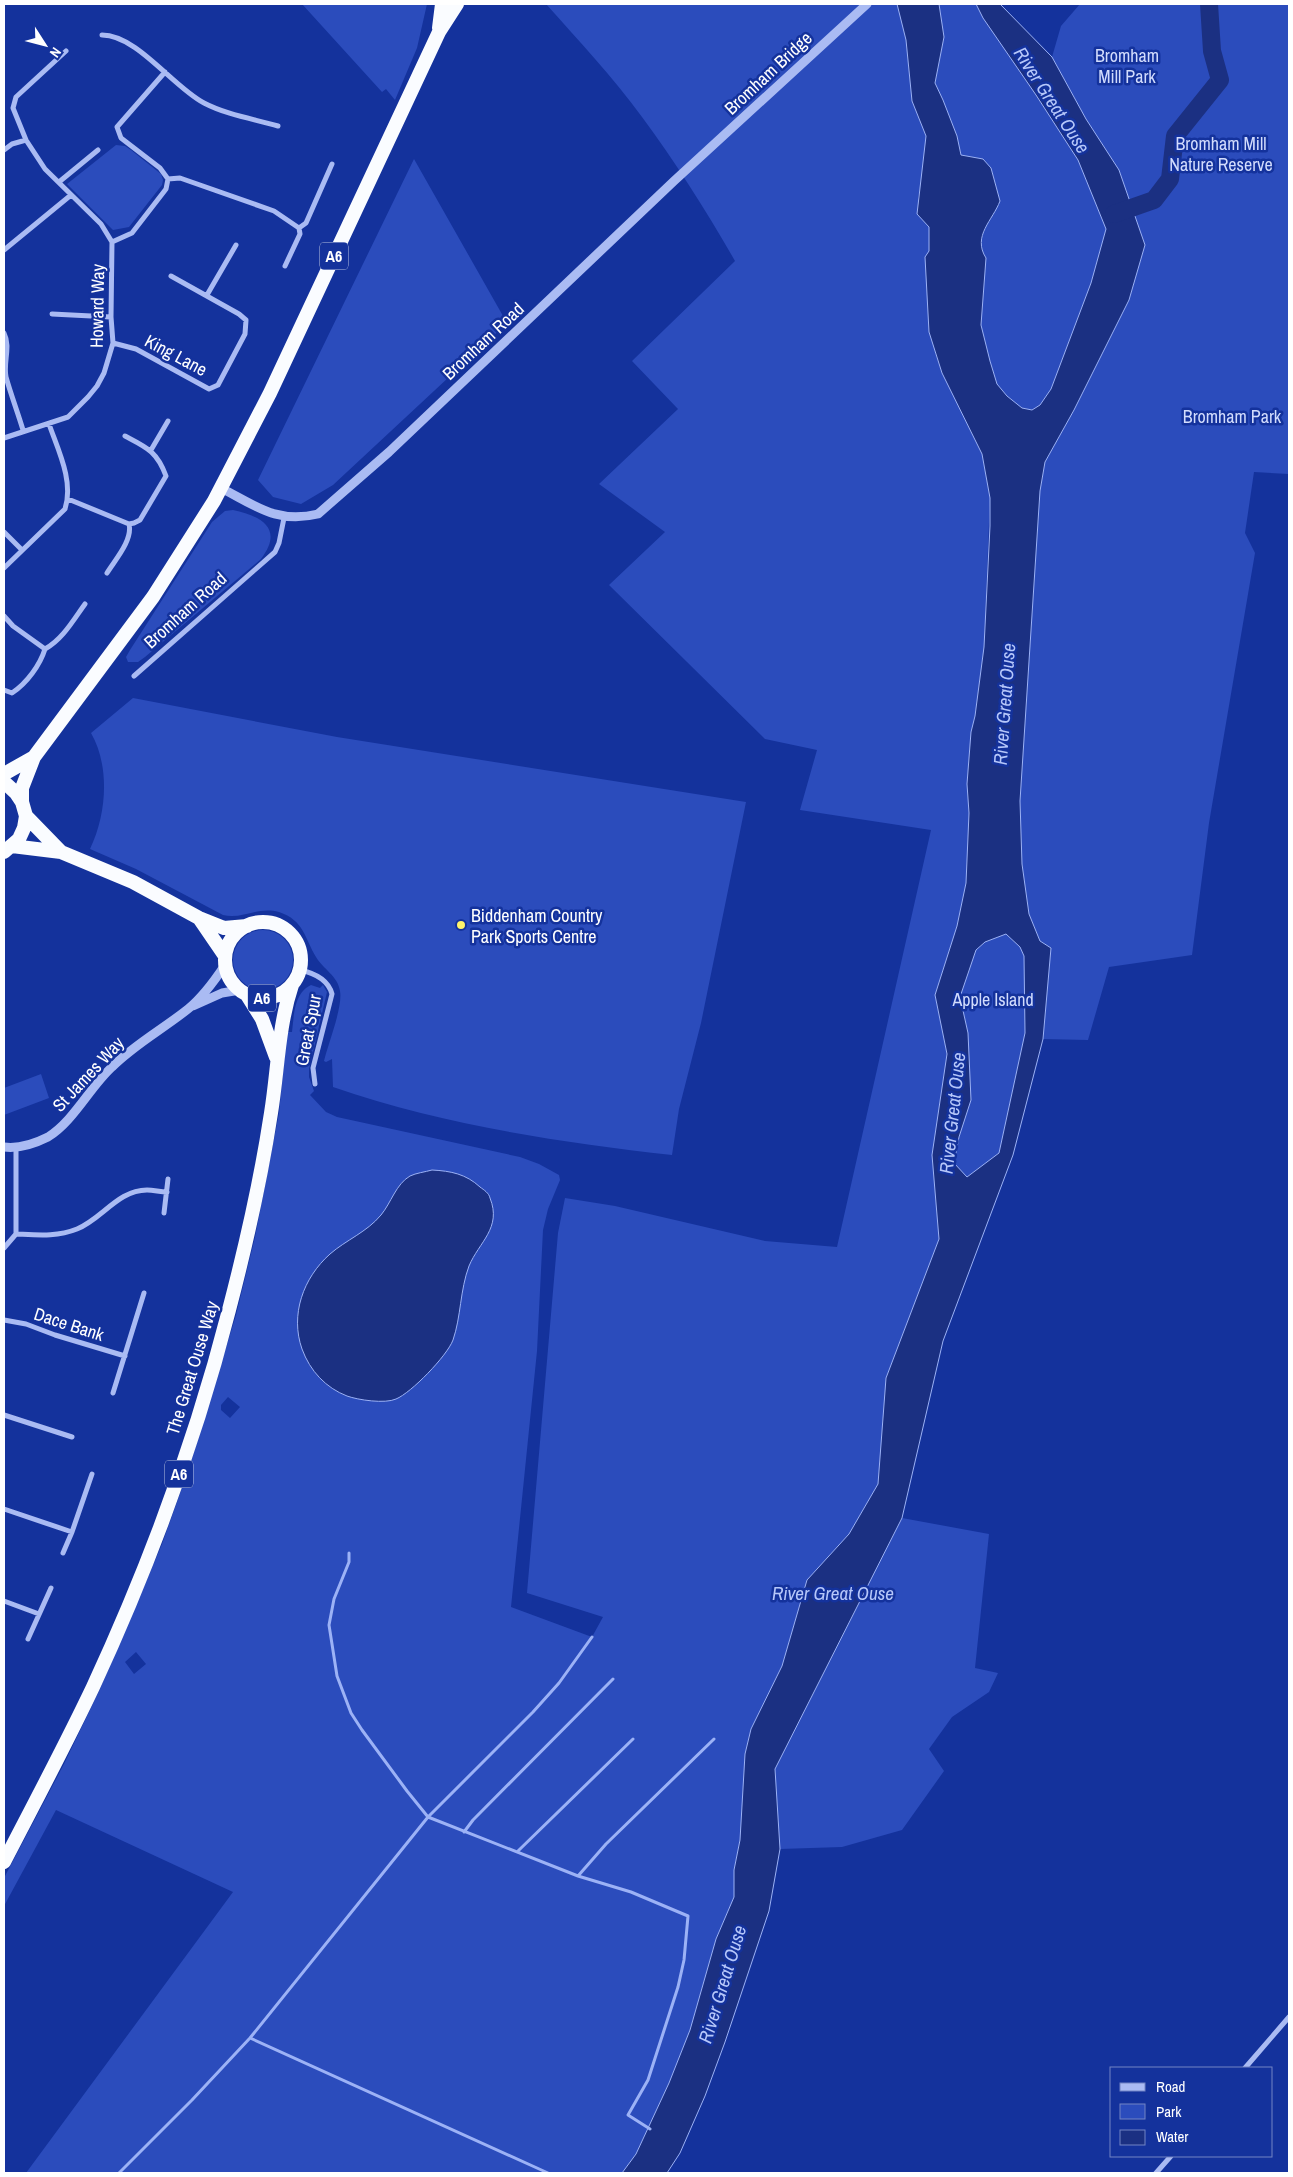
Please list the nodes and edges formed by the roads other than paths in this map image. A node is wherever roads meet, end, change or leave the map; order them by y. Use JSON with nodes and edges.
{"nodes":[{"id":1,"x":442,"y":4,"type":"edge"},
{"id":2,"x":457,"y":4,"type":"edge"},
{"id":3,"x":867,"y":4,"type":"edge"},
{"id":4,"x":439,"y":32,"type":"junction"},
{"id":5,"x":102,"y":34,"type":"dead end"},
{"id":6,"x":66,"y":51,"type":"dead end"},
{"id":7,"x":165,"y":72,"type":"junction"},
{"id":8,"x":278,"y":126,"type":"dead end"},
{"id":9,"x":26,"y":140,"type":"junction"},
{"id":10,"x":4,"y":150,"type":"edge"},
{"id":11,"x":98,"y":150,"type":"dead end"},
{"id":12,"x":332,"y":164,"type":"dead end"},
{"id":13,"x":692,"y":165,"type":"joint"},
{"id":14,"x":168,"y":179,"type":"junction"},
{"id":15,"x":59,"y":182,"type":"junction"},
{"id":16,"x":71,"y":195,"type":"junction"},
{"id":17,"x":299,"y":228,"type":"junction"},
{"id":18,"x":112,"y":242,"type":"junction"},
{"id":19,"x":236,"y":245,"type":"dead end"},
{"id":20,"x":4,"y":250,"type":"edge"},
{"id":21,"x":285,"y":266,"type":"dead end"},
{"id":22,"x":171,"y":276,"type":"dead end"},
{"id":23,"x":207,"y":295,"type":"junction"},
{"id":24,"x":52,"y":314,"type":"dead end"},
{"id":25,"x":110,"y":317,"type":"junction"},
{"id":26,"x":4,"y":333,"type":"edge"},
{"id":27,"x":113,"y":343,"type":"junction"},
{"id":28,"x":4,"y":365,"type":"edge"},
{"id":29,"x":168,"y":421,"type":"dead end"},
{"id":30,"x":49,"y":424,"type":"junction"},
{"id":31,"x":23,"y":430,"type":"junction"},
{"id":32,"x":124,"y":436,"type":"dead end"},
{"id":33,"x":4,"y":438,"type":"edge"},
{"id":34,"x":151,"y":450,"type":"junction"},
{"id":35,"x":221,"y":488,"type":"junction"},
{"id":36,"x":68,"y":499,"type":"junction"},
{"id":37,"x":284,"y":518,"type":"junction"},
{"id":38,"x":129,"y":524,"type":"junction"},
{"id":39,"x":4,"y":532,"type":"edge"},
{"id":40,"x":22,"y":550,"type":"junction"},
{"id":41,"x":4,"y":568,"type":"edge"},
{"id":42,"x":107,"y":573,"type":"dead end"},
{"id":43,"x":85,"y":604,"type":"dead end"},
{"id":44,"x":4,"y":616,"type":"edge"},
{"id":45,"x":46,"y":648,"type":"junction"},
{"id":46,"x":134,"y":676,"type":"dead end"},
{"id":47,"x":4,"y":690,"type":"edge"},
{"id":48,"x":34,"y":757,"type":"junction"},
{"id":49,"x":4,"y":774,"type":"edge"},
{"id":50,"x":4,"y":782,"type":"edge"},
{"id":51,"x":22,"y":802,"type":"junction"},
{"id":52,"x":26,"y":816,"type":"junction"},
{"id":53,"x":8,"y":849,"type":"edge"},
{"id":54,"x":60,"y":852,"type":"junction"},
{"id":55,"x":199,"y":918,"type":"junction"},
{"id":56,"x":247,"y":926,"type":"junction"},
{"id":57,"x":225,"y":961,"type":"junction"},
{"id":58,"x":300,"y":970,"type":"junction"},
{"id":59,"x":292,"y":985,"type":"junction"},
{"id":60,"x":243,"y":993,"type":"junction"},
{"id":61,"x":190,"y":1008,"type":"junction"},
{"id":62,"x":277,"y":1060,"type":"junction"},
{"id":63,"x":315,"y":1084,"type":"dead end"},
{"id":64,"x":16,"y":1147,"type":"junction"},
{"id":65,"x":4,"y":1148,"type":"edge"},
{"id":66,"x":168,"y":1179,"type":"dead end"},
{"id":67,"x":167,"y":1192,"type":"junction"},
{"id":68,"x":164,"y":1213,"type":"dead end"},
{"id":69,"x":16,"y":1234,"type":"junction"},
{"id":70,"x":4,"y":1246,"type":"edge"},
{"id":71,"x":144,"y":1293,"type":"dead end"},
{"id":72,"x":4,"y":1320,"type":"edge"},
{"id":73,"x":126,"y":1356,"type":"junction"},
{"id":74,"x":114,"y":1393,"type":"dead end"},
{"id":75,"x":4,"y":1415,"type":"edge"},
{"id":76,"x":72,"y":1437,"type":"dead end"},
{"id":77,"x":92,"y":1474,"type":"dead end"},
{"id":78,"x":4,"y":1509,"type":"edge"},
{"id":79,"x":72,"y":1532,"type":"junction"},
{"id":80,"x":63,"y":1553,"type":"dead end"},
{"id":81,"x":51,"y":1588,"type":"dead end"},
{"id":82,"x":4,"y":1601,"type":"edge"},
{"id":83,"x":39,"y":1614,"type":"junction"},
{"id":84,"x":28,"y":1639,"type":"dead end"},
{"id":85,"x":4,"y":1862,"type":"edge"},
{"id":86,"x":1289,"y":2017,"type":"edge"},
{"id":87,"x":1247,"y":2067,"type":"edge"},
{"id":88,"x":1169,"y":2157,"type":"edge"},
{"id":89,"x":1156,"y":2173,"type":"edge"}],
"edges":[{"from":1,"to":4,"type":"highway","number":"A6"},
{"from":2,"to":4,"type":"highway","number":"A6"},
{"from":3,"to":13,"type":"street","name":"Bromham Bridge"},
{"from":4,"to":35,"type":"highway","number":"A6"},
{"from":5,"to":7,"type":"street"},
{"from":6,"to":9,"type":"street","name":"Howard Way"},
{"from":7,"to":8,"type":"street"},
{"from":7,"to":14,"type":"street"},
{"from":9,"to":10,"type":"street"},
{"from":9,"to":15,"type":"street","name":"Howard Way"},
{"from":11,"to":15,"type":"street"},
{"from":12,"to":17,"type":"street"},
{"from":13,"to":37,"type":"street","name":"Bromham Road"},
{"from":14,"to":17,"type":"street"},
{"from":14,"to":18,"type":"street"},
{"from":15,"to":16,"type":"street","name":"Howard Way"},
{"from":16,"to":18,"type":"street","name":"Howard Way"},
{"from":16,"to":20,"type":"street"},
{"from":17,"to":21,"type":"street"},
{"from":18,"to":25,"type":"street","name":"Howard Way"},
{"from":19,"to":23,"type":"street"},
{"from":22,"to":23,"type":"street","name":"King Lane"},
{"from":23,"to":27,"type":"street","name":"King Lane"},
{"from":24,"to":25,"type":"street"},
{"from":25,"to":27,"type":"street","name":"Howard Way"},
{"from":26,"to":28,"type":"street"},
{"from":27,"to":30,"type":"street","name":"Howard Way"},
{"from":28,"to":31,"type":"street"},
{"from":29,"to":34,"type":"street"},
{"from":30,"to":31,"type":"street","name":"Howard Way"},
{"from":30,"to":36,"type":"street"},
{"from":31,"to":33,"type":"street","name":"Howard Way"},
{"from":32,"to":34,"type":"street"},
{"from":34,"to":38,"type":"street"},
{"from":35,"to":37,"type":"street","name":"Bromham Road"},
{"from":35,"to":48,"type":"highway","number":"A6"},
{"from":36,"to":38,"type":"street"},
{"from":36,"to":40,"type":"street"},
{"from":37,"to":46,"type":"street","name":"Bromham Road"},
{"from":38,"to":42,"type":"street"},
{"from":39,"to":40,"type":"street"},
{"from":40,"to":41,"type":"street"},
{"from":43,"to":45,"type":"street"},
{"from":44,"to":45,"type":"street"},
{"from":45,"to":47,"type":"street"},
{"from":48,"to":49,"type":"highway","number":"A6"},
{"from":48,"to":51,"type":"highway","number":"A6"},
{"from":50,"to":51,"type":"highway"},
{"from":51,"to":52,"type":"highway"},
{"from":52,"to":53,"type":"highway"},
{"from":52,"to":54,"type":"highway","number":"A6"},
{"from":53,"to":54,"type":"highway","number":"A6"},
{"from":54,"to":55,"type":"highway","number":"A6"},
{"from":55,"to":56,"type":"highway","number":"A6"},
{"from":55,"to":57,"type":"highway","number":"A6"},
{"from":56,"to":57,"type":"highway"},
{"from":56,"to":58,"type":"highway","number":"A6"},
{"from":57,"to":60,"type":"highway","number":"A6"},
{"from":57,"to":61,"type":"street"},
{"from":58,"to":59,"type":"highway","number":"A6"},
{"from":58,"to":63,"type":"street","name":"Great Spur"},
{"from":59,"to":60,"type":"highway","number":"A6"},
{"from":59,"to":62,"type":"highway","name":"The Great Ouse Way","number":"A6"},
{"from":60,"to":61,"type":"street"},
{"from":60,"to":62,"type":"highway","name":"The Great Ouse Way","number":"A6"},
{"from":61,"to":64,"type":"street","name":"St James Way"},
{"from":62,"to":85,"type":"highway","name":"The Great Ouse Way","number":"A6"},
{"from":64,"to":65,"type":"street","name":"St James Way"},
{"from":64,"to":69,"type":"street"},
{"from":66,"to":67,"type":"street"},
{"from":67,"to":68,"type":"street"},
{"from":67,"to":69,"type":"street"},
{"from":69,"to":70,"type":"street"},
{"from":71,"to":73,"type":"street"},
{"from":72,"to":73,"type":"street","name":"Dace Bank"},
{"from":73,"to":74,"type":"street"},
{"from":75,"to":76,"type":"street"},
{"from":77,"to":79,"type":"street"},
{"from":78,"to":79,"type":"street"},
{"from":79,"to":80,"type":"street"},
{"from":81,"to":83,"type":"street"},
{"from":82,"to":83,"type":"street"},
{"from":83,"to":84,"type":"street"},
{"from":86,"to":87,"type":"street"},
{"from":88,"to":89,"type":"street"}]}
